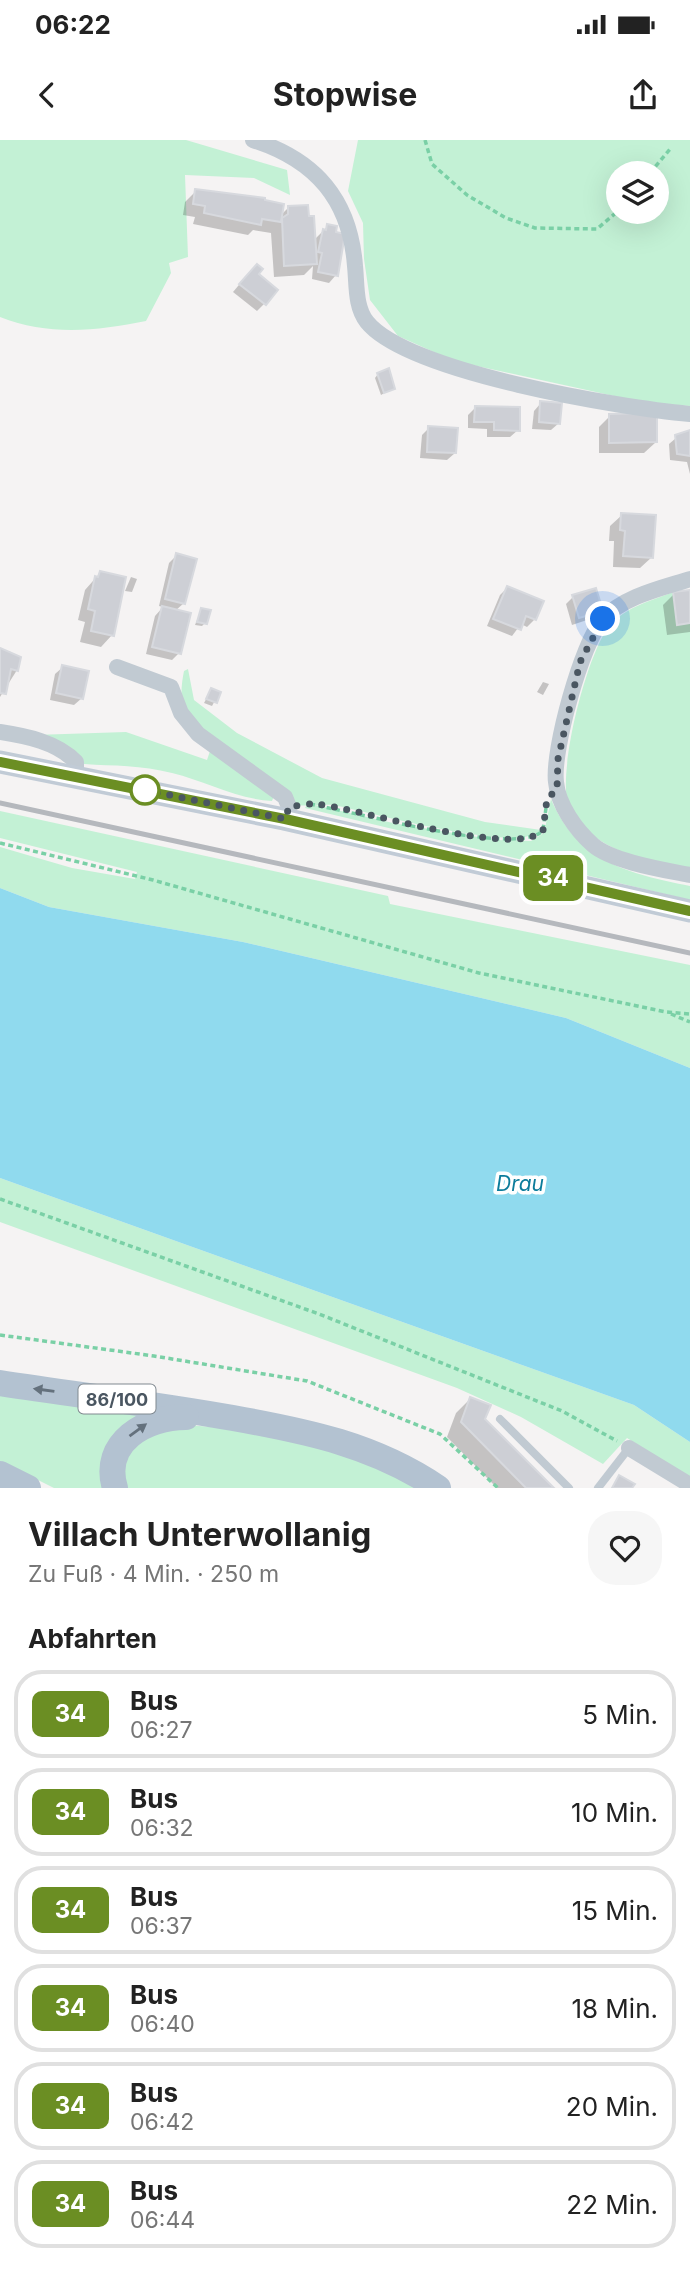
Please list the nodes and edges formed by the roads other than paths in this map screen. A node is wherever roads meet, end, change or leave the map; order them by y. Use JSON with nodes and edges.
{"nodes":[{"id":1,"x":253,"y":140,"type":"edge"},
{"id":2,"x":690,"y":414,"type":"edge"},
{"id":3,"x":690,"y":579,"type":"edge"},
{"id":4,"x":117,"y":667,"type":"dead end"},
{"id":5,"x":0,"y":732,"type":"edge"},
{"id":6,"x":0,"y":762,"type":"edge"},
{"id":7,"x":76,"y":776,"type":"junction"},
{"id":8,"x":287,"y":813,"type":"junction"},
{"id":9,"x":690,"y":874,"type":"edge"},
{"id":10,"x":690,"y":911,"type":"edge"},
{"id":11,"x":0,"y":1383,"type":"edge"},
{"id":12,"x":233,"y":1418,"type":"junction"},
{"id":13,"x":500,"y":1419,"type":"dead end"},
{"id":14,"x":629,"y":1448,"type":"joint"},
{"id":15,"x":690,"y":1485,"type":"edge"},
{"id":16,"x":115,"y":1488,"type":"edge"},
{"id":17,"x":438,"y":1488,"type":"edge"},
{"id":18,"x":569,"y":1488,"type":"edge"},
{"id":19,"x":598,"y":1488,"type":"edge"}],
"edges":[{"from":1,"to":2,"type":"street"},
{"from":3,"to":9,"type":"street"},
{"from":4,"to":8,"type":"street"},
{"from":5,"to":7,"type":"street"},
{"from":6,"to":7,"type":"main road"},
{"from":7,"to":8,"type":"main road"},
{"from":8,"to":10,"type":"main road"},
{"from":12,"to":11,"type":"main road","number":"86/100","one_way":true},
{"from":16,"to":12,"type":"main road","number":"86/100","one_way":true},
{"from":12,"to":17,"type":"main road","number":"86/100"},
{"from":13,"to":18,"type":"lane"},
{"from":14,"to":15,"type":"street"},
{"from":14,"to":19,"type":"lane"}]}
